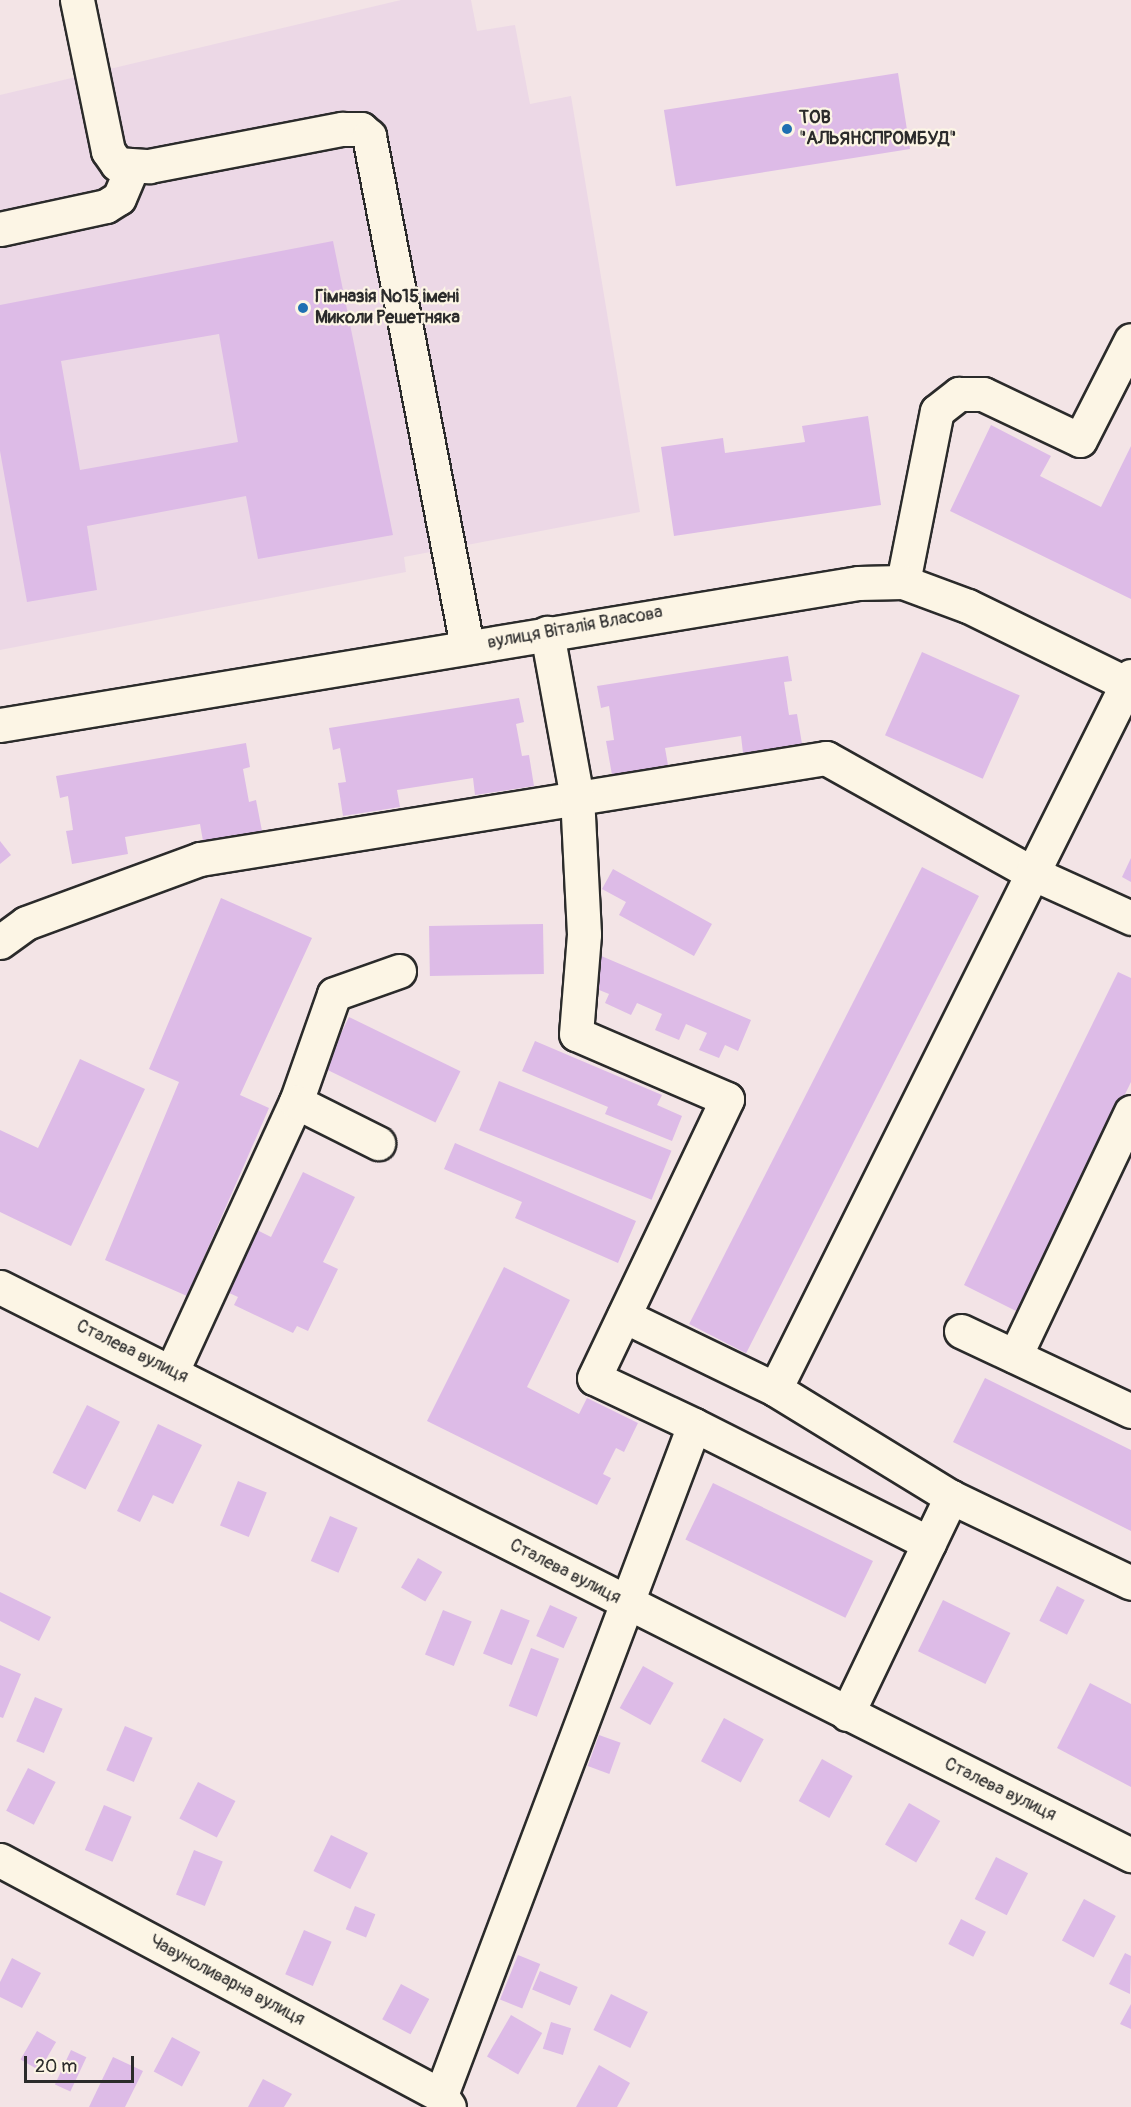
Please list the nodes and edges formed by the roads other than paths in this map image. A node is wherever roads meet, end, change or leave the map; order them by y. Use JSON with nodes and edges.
{"nodes":[{"id":1,"x":77,"y":0,"type":"edge"},
{"id":2,"x":132,"y":168,"type":"junction"},
{"id":3,"x":0,"y":230,"type":"edge"},
{"id":4,"x":1131,"y":340,"type":"edge"},
{"id":5,"x":903,"y":582,"type":"junction"},
{"id":6,"x":548,"y":633,"type":"junction"},
{"id":7,"x":467,"y":646,"type":"junction"},
{"id":8,"x":1130,"y":682,"type":"edge"},
{"id":9,"x":0,"y":725,"type":"edge"},
{"id":10,"x":577,"y":798,"type":"junction"},
{"id":11,"x":1032,"y":873,"type":"junction"},
{"id":12,"x":1131,"y":918,"type":"edge"},
{"id":13,"x":0,"y":942,"type":"edge"},
{"id":14,"x":399,"y":971,"type":"dead end"},
{"id":15,"x":296,"y":1102,"type":"junction"},
{"id":16,"x":1131,"y":1112,"type":"edge"},
{"id":17,"x":378,"y":1143,"type":"dead end"},
{"id":18,"x":0,"y":1287,"type":"edge"},
{"id":19,"x":624,"y":1316,"type":"junction"},
{"id":20,"x":961,"y":1331,"type":"dead end"},
{"id":21,"x":1015,"y":1356,"type":"junction"},
{"id":22,"x":172,"y":1371,"type":"junction"},
{"id":23,"x":775,"y":1389,"type":"junction"},
{"id":24,"x":1131,"y":1411,"type":"edge"},
{"id":25,"x":694,"y":1425,"type":"junction"},
{"id":26,"x":951,"y":1497,"type":"junction"},
{"id":27,"x":929,"y":1543,"type":"junction"},
{"id":28,"x":1131,"y":1583,"type":"edge"},
{"id":29,"x":628,"y":1605,"type":"junction"},
{"id":30,"x":847,"y":1714,"type":"junction"},
{"id":31,"x":1131,"y":1855,"type":"edge"},
{"id":32,"x":0,"y":1860,"type":"edge"},
{"id":33,"x":445,"y":2101,"type":"edge"}],
"edges":[{"from":1,"to":2,"type":"street"},
{"from":2,"to":3,"type":"street"},
{"from":2,"to":7,"type":"street"},
{"from":4,"to":5,"type":"street"},
{"from":5,"to":6,"type":"street","name":"вулиця Віталія Власова"},
{"from":5,"to":8,"type":"street","name":"вулиця Віталія Власова"},
{"from":6,"to":7,"type":"street","name":"вулиця Віталія Власова"},
{"from":6,"to":10,"type":"street"},
{"from":7,"to":9,"type":"street","name":"вулиця Віталія Власова"},
{"from":8,"to":11,"type":"street"},
{"from":10,"to":11,"type":"street"},
{"from":10,"to":13,"type":"street"},
{"from":10,"to":19,"type":"street"},
{"from":11,"to":12,"type":"street"},
{"from":11,"to":23,"type":"street"},
{"from":14,"to":15,"type":"street"},
{"from":15,"to":17,"type":"street"},
{"from":15,"to":22,"type":"street"},
{"from":16,"to":21,"type":"street"},
{"from":18,"to":22,"type":"street","name":"Сталева вулиця"},
{"from":19,"to":23,"type":"street"},
{"from":19,"to":25,"type":"street"},
{"from":20,"to":21,"type":"street"},
{"from":21,"to":24,"type":"street"},
{"from":22,"to":29,"type":"street","name":"Сталева вулиця"},
{"from":23,"to":26,"type":"street"},
{"from":25,"to":27,"type":"street"},
{"from":25,"to":29,"type":"street"},
{"from":26,"to":27,"type":"street"},
{"from":26,"to":28,"type":"street"},
{"from":27,"to":30,"type":"street"},
{"from":29,"to":30,"type":"street","name":"Сталева вулиця"},
{"from":29,"to":33,"type":"street"},
{"from":30,"to":31,"type":"street","name":"Сталева вулиця"},
{"from":32,"to":33,"type":"street","name":"Чавуноливарна вулиця"}]}
